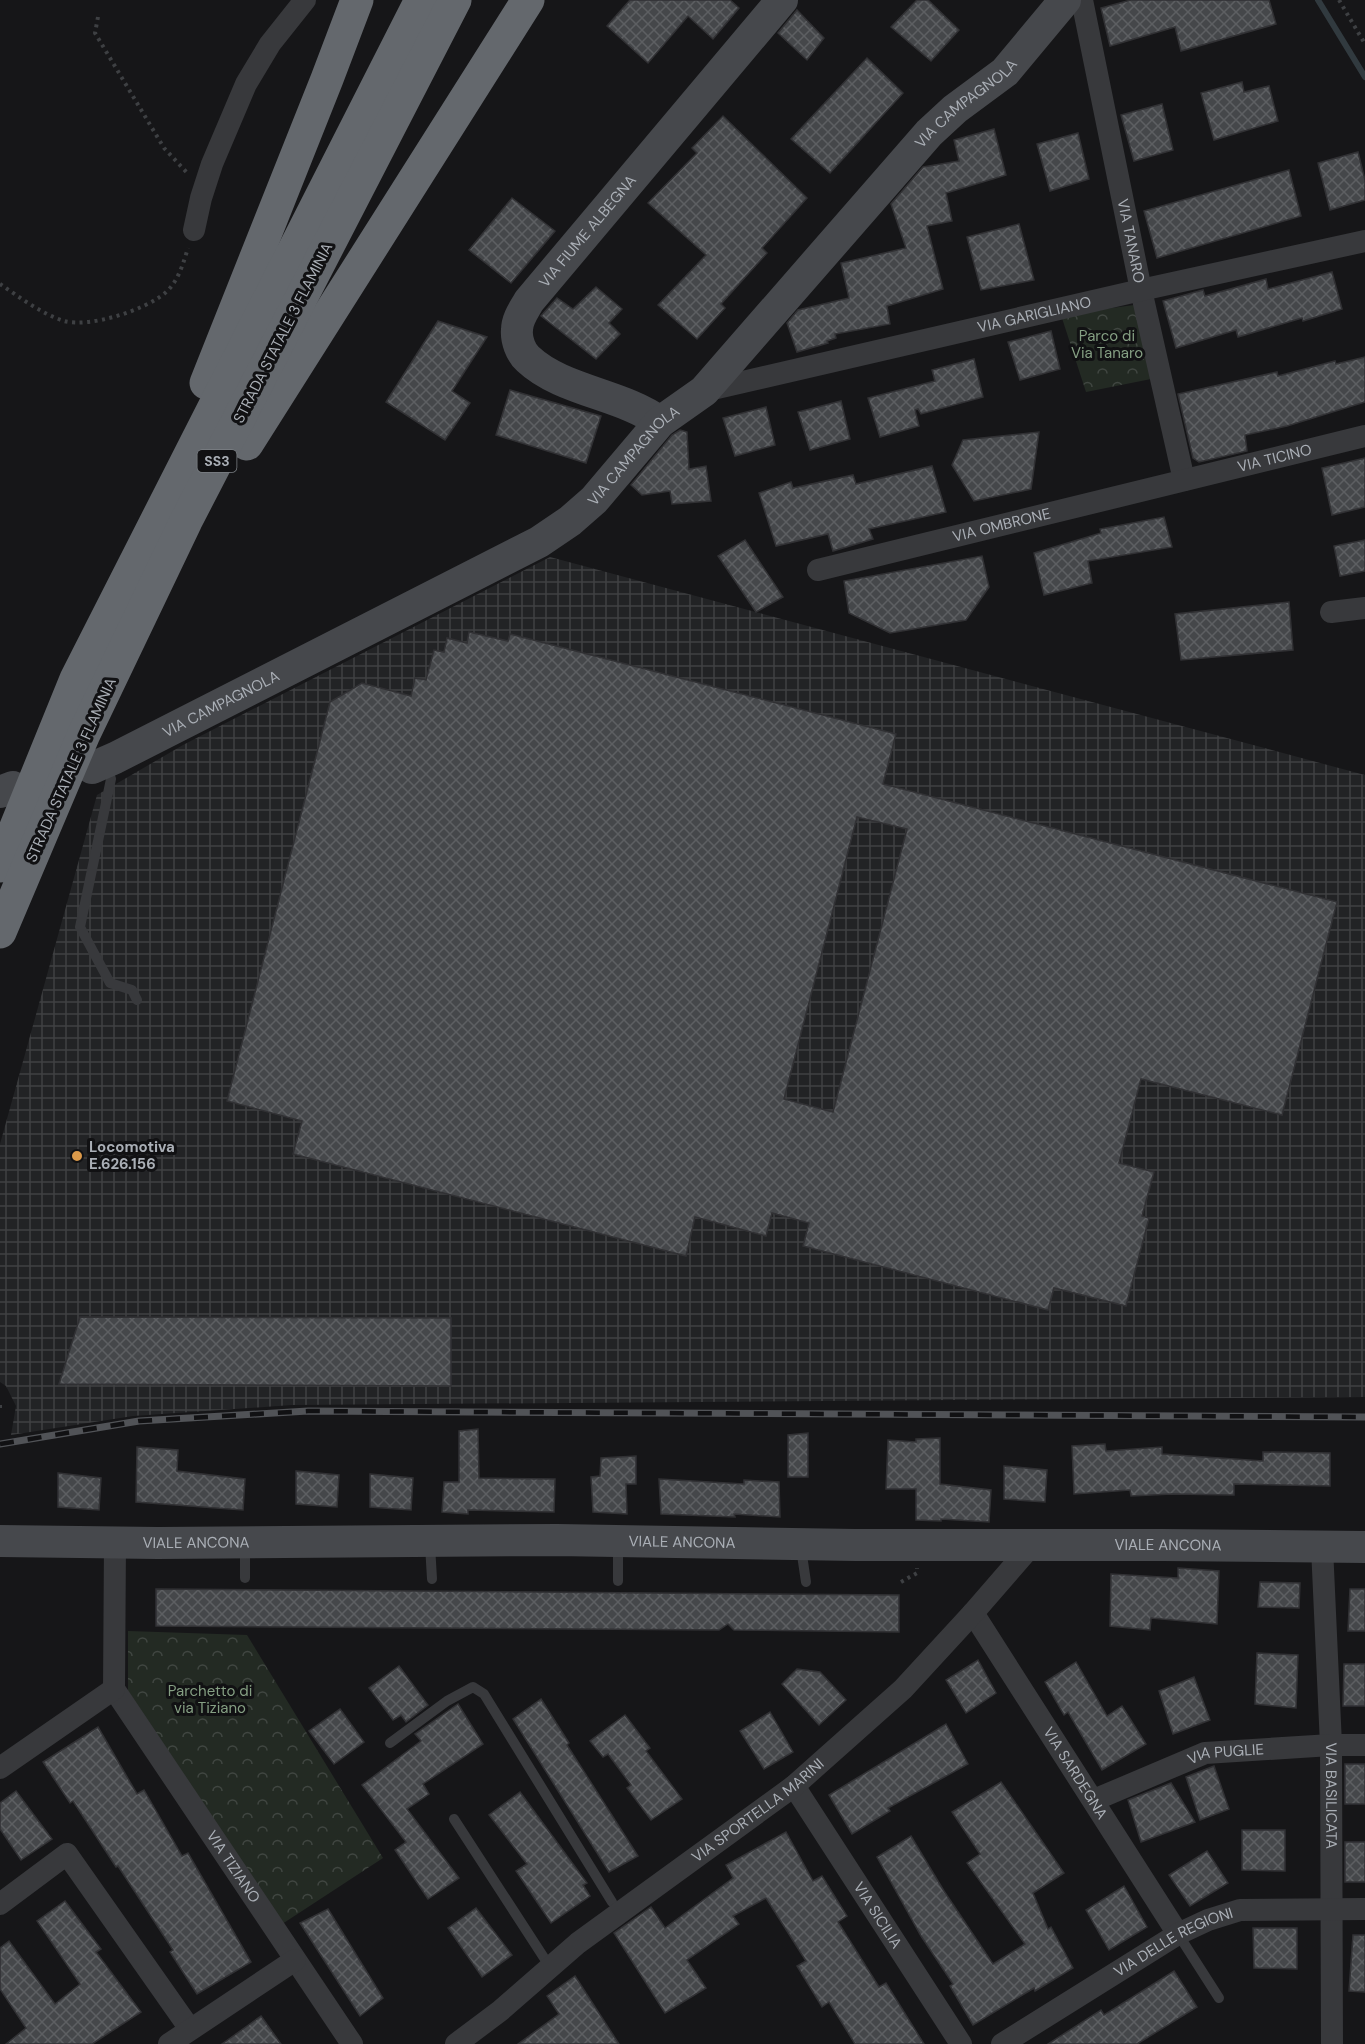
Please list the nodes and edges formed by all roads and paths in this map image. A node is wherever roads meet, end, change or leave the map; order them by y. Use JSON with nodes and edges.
{"nodes":[{"id":1,"x":305,"y":0,"type":"edge"},
{"id":2,"x":357,"y":0,"type":"edge"},
{"id":3,"x":422,"y":0,"type":"edge"},
{"id":4,"x":455,"y":0,"type":"edge"},
{"id":5,"x":528,"y":0,"type":"edge"},
{"id":6,"x":782,"y":0,"type":"edge"},
{"id":7,"x":1065,"y":0,"type":"edge"},
{"id":8,"x":1082,"y":0,"type":"edge"},
{"id":9,"x":1339,"y":0,"type":"edge"},
{"id":10,"x":98,"y":17,"type":"dead end"},
{"id":11,"x":1365,"y":44,"type":"edge"},
{"id":12,"x":206,"y":183,"type":"junction"},
{"id":13,"x":194,"y":230,"type":"joint"},
{"id":14,"x":1365,"y":241,"type":"edge"},
{"id":15,"x":0,"y":284,"type":"edge"},
{"id":16,"x":1141,"y":290,"type":"junction"},
{"id":17,"x":704,"y":391,"type":"junction"},
{"id":18,"x":660,"y":423,"type":"junction"},
{"id":19,"x":1365,"y":436,"type":"edge"},
{"id":20,"x":1185,"y":480,"type":"junction"},
{"id":21,"x":818,"y":570,"type":"dead end"},
{"id":22,"x":1365,"y":608,"type":"edge"},
{"id":23,"x":1331,"y":612,"type":"dead end"},
{"id":24,"x":118,"y":663,"type":"junction"},
{"id":25,"x":76,"y":679,"type":"junction"},
{"id":26,"x":99,"y":765,"type":"joint"},
{"id":27,"x":0,"y":866,"type":"edge"},
{"id":28,"x":0,"y":932,"type":"edge"},
{"id":29,"x":137,"y":1000,"type":"dead end"},
{"id":30,"x":0,"y":1405,"type":"edge"},
{"id":31,"x":0,"y":1410,"type":"edge"},
{"id":32,"x":0,"y":1541,"type":"edge"},
{"id":33,"x":430,"y":1541,"type":"junction"},
{"id":34,"x":618,"y":1541,"type":"junction"},
{"id":35,"x":115,"y":1542,"type":"junction"},
{"id":36,"x":245,"y":1543,"type":"junction"},
{"id":37,"x":801,"y":1544,"type":"junction"},
{"id":38,"x":1032,"y":1545,"type":"junction"},
{"id":39,"x":1322,"y":1547,"type":"junction"},
{"id":40,"x":1365,"y":1547,"type":"edge"},
{"id":41,"x":917,"y":1573,"type":"dead end"},
{"id":42,"x":245,"y":1578,"type":"dead end"},
{"id":43,"x":432,"y":1579,"type":"dead end"},
{"id":44,"x":618,"y":1581,"type":"dead end"},
{"id":45,"x":806,"y":1582,"type":"dead end"},
{"id":46,"x":901,"y":1582,"type":"dead end"},
{"id":47,"x":973,"y":1613,"type":"junction"},
{"id":48,"x":114,"y":1689,"type":"junction"},
{"id":49,"x":390,"y":1743,"type":"dead end"},
{"id":50,"x":1331,"y":1745,"type":"junction"},
{"id":51,"x":1365,"y":1745,"type":"edge"},
{"id":52,"x":0,"y":1768,"type":"edge"},
{"id":53,"x":794,"y":1786,"type":"junction"},
{"id":54,"x":1094,"y":1800,"type":"junction"},
{"id":55,"x":454,"y":1819,"type":"dead end"},
{"id":56,"x":612,"y":1902,"type":"dead end"},
{"id":57,"x":0,"y":1904,"type":"edge"},
{"id":58,"x":1331,"y":1909,"type":"junction"},
{"id":59,"x":1365,"y":1909,"type":"edge"},
{"id":60,"x":1178,"y":1934,"type":"junction"},
{"id":61,"x":295,"y":1960,"type":"junction"},
{"id":62,"x":550,"y":1967,"type":"junction"},
{"id":63,"x":1219,"y":1998,"type":"dead end"},
{"id":64,"x":190,"y":2029,"type":"junction"},
{"id":65,"x":169,"y":2044,"type":"edge"},
{"id":66,"x":352,"y":2044,"type":"edge"},
{"id":67,"x":456,"y":2044,"type":"edge"},
{"id":68,"x":962,"y":2044,"type":"edge"},
{"id":69,"x":1002,"y":2044,"type":"edge"},
{"id":70,"x":1332,"y":2044,"type":"edge"}],
"edges":[{"from":1,"to":12,"type":"street"},
{"from":2,"to":25,"type":"highway"},
{"from":3,"to":25,"type":"highway","name":"STRADA STATALE 3 FLAMINIA","number":"SS3"},
{"from":4,"to":24,"type":"highway","name":"STRADA STATALE 3 FLAMINIA","number":"SS3"},
{"from":5,"to":24,"type":"highway"},
{"from":6,"to":18,"type":"street","name":"VIA FIUME ALBEGNA"},
{"from":7,"to":17,"type":"street","name":"VIA CAMPAGNOLA"},
{"from":8,"to":16,"type":"street","name":"VIA TANARO"},
{"from":9,"to":11,"type":"path"},
{"from":10,"to":12,"type":"path"},
{"from":12,"to":13,"type":"street"},
{"from":13,"to":15,"type":"path"},
{"from":14,"to":16,"type":"street","name":"VIA GARIGLIANO"},
{"from":16,"to":17,"type":"street","name":"VIA GARIGLIANO"},
{"from":16,"to":20,"type":"street","name":"VIA TANARO"},
{"from":17,"to":18,"type":"street","name":"VIA CAMPAGNOLA"},
{"from":18,"to":26,"type":"street","name":"VIA CAMPAGNOLA"},
{"from":19,"to":20,"type":"street","name":"VIA TICINO"},
{"from":20,"to":21,"type":"street","name":"VIA OMBRONE"},
{"from":22,"to":23,"type":"street"},
{"from":24,"to":28,"type":"highway","name":"STRADA STATALE 3 FLAMINIA","number":"SS3"},
{"from":25,"to":27,"type":"highway","name":"STRADA STATALE 3 FLAMINIA","number":"SS3"},
{"from":26,"to":29,"type":"lane"},
{"from":30,"to":31,"type":"path"},
{"from":32,"to":35,"type":"street","name":"VIALE ANCONA"},
{"from":33,"to":34,"type":"street","name":"VIALE ANCONA"},
{"from":33,"to":36,"type":"street","name":"VIALE ANCONA"},
{"from":33,"to":43,"type":"lane"},
{"from":34,"to":37,"type":"street","name":"VIALE ANCONA"},
{"from":34,"to":44,"type":"lane"},
{"from":35,"to":36,"type":"street","name":"VIALE ANCONA"},
{"from":35,"to":48,"type":"street"},
{"from":36,"to":42,"type":"lane"},
{"from":37,"to":38,"type":"street","name":"VIALE ANCONA"},
{"from":37,"to":45,"type":"lane"},
{"from":38,"to":39,"type":"street","name":"VIALE ANCONA"},
{"from":38,"to":47,"type":"street","name":"VIA SPORTELLA MARINI"},
{"from":39,"to":40,"type":"street","name":"VIALE ANCONA"},
{"from":39,"to":50,"type":"street","name":"VIA BASILICATA"},
{"from":41,"to":46,"type":"path"},
{"from":47,"to":53,"type":"street","name":"VIA SPORTELLA MARINI"},
{"from":47,"to":54,"type":"street","name":"VIA SARDEGNA"},
{"from":48,"to":52,"type":"street"},
{"from":48,"to":61,"type":"street","name":"VIA TIZIANO"},
{"from":49,"to":56,"type":"lane"},
{"from":50,"to":51,"type":"street","name":"VIA PUGLIE"},
{"from":50,"to":54,"type":"street","name":"VIA PUGLIE"},
{"from":50,"to":58,"type":"street","name":"VIA BASILICATA"},
{"from":53,"to":62,"type":"street","name":"VIA SPORTELLA MARINI"},
{"from":53,"to":68,"type":"street","name":"VIA SICILIA"},
{"from":54,"to":60,"type":"street","name":"VIA SARDEGNA"},
{"from":55,"to":62,"type":"lane"},
{"from":57,"to":64,"type":"street"},
{"from":58,"to":59,"type":"street","name":"VIA DELLE REGIONI"},
{"from":58,"to":60,"type":"street","name":"VIA DELLE REGIONI"},
{"from":58,"to":70,"type":"street","name":"VIA BASILICATA"},
{"from":60,"to":63,"type":"lane"},
{"from":60,"to":69,"type":"street","name":"VIA DELLE REGIONI"},
{"from":61,"to":64,"type":"street"},
{"from":61,"to":66,"type":"street","name":"VIA TIZIANO"},
{"from":62,"to":67,"type":"street","name":"VIA SPORTELLA MARINI"},
{"from":64,"to":65,"type":"street"}]}
